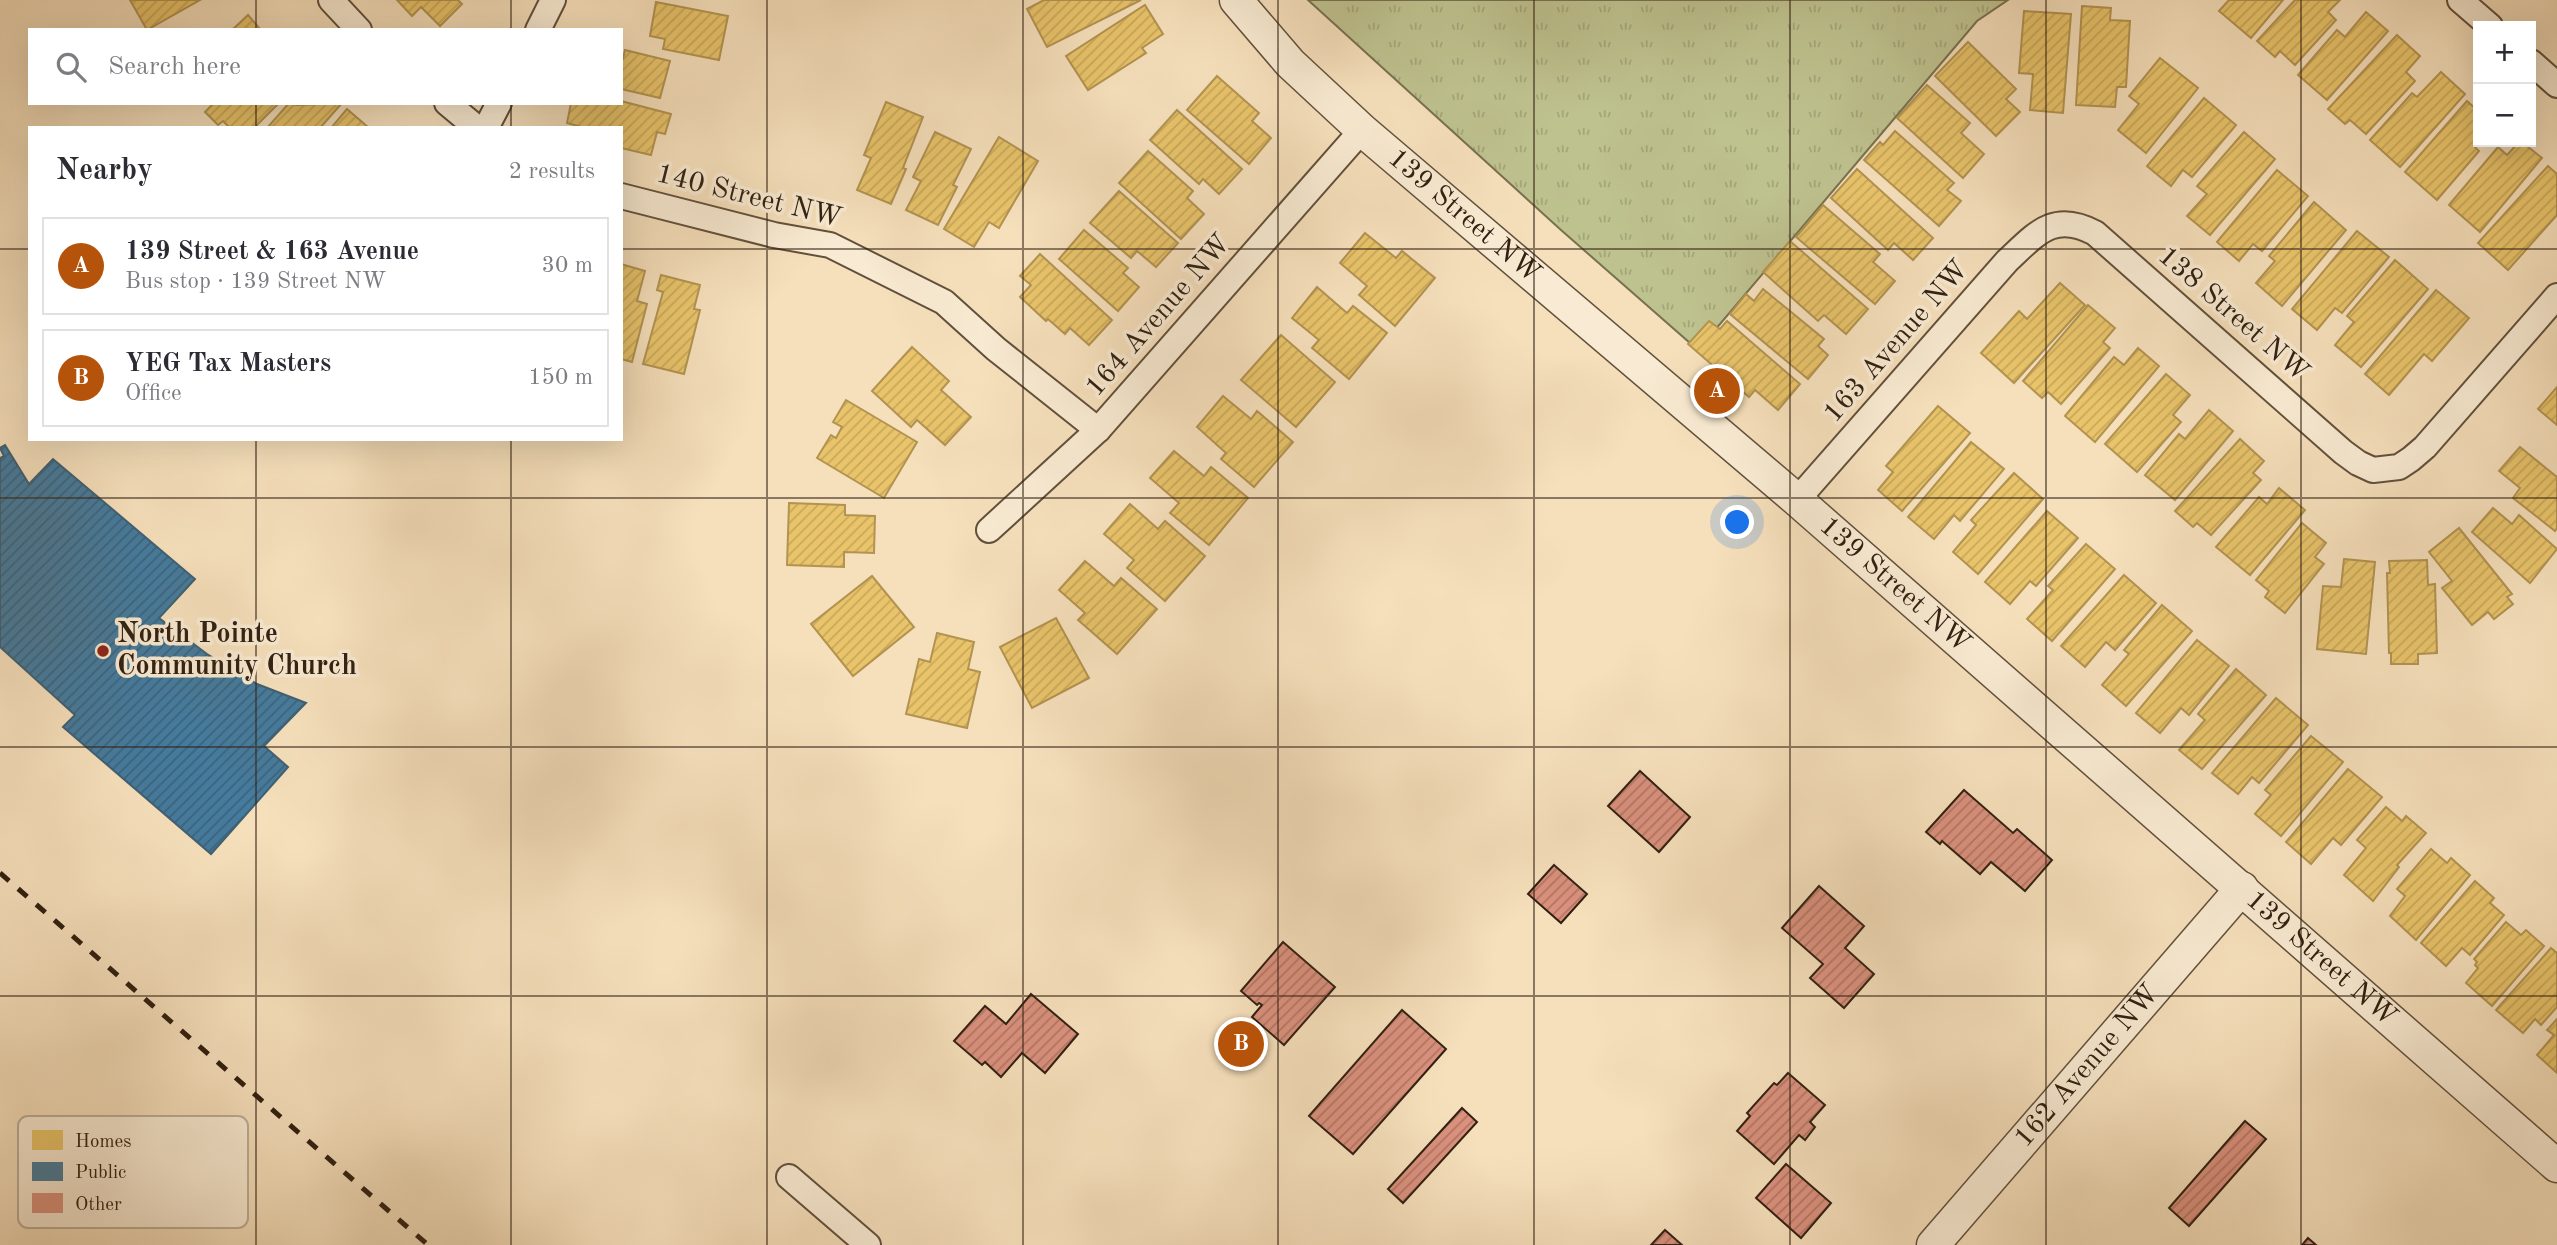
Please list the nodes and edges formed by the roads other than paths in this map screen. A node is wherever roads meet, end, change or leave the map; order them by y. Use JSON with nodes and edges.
{"nodes":[{"id":1,"x":331,"y":0,"type":"edge"},
{"id":2,"x":553,"y":0,"type":"edge"},
{"id":3,"x":1236,"y":0,"type":"edge"},
{"id":4,"x":2460,"y":0,"type":"edge"},
{"id":5,"x":2484,"y":21,"type":"edge"},
{"id":6,"x":357,"y":28,"type":"edge"},
{"id":7,"x":539,"y":28,"type":"edge"},
{"id":8,"x":2536,"y":66,"type":"edge"},
{"id":9,"x":2557,"y":85,"type":"edge"},
{"id":10,"x":449,"y":105,"type":"edge"},
{"id":11,"x":498,"y":105,"type":"edge"},
{"id":12,"x":475,"y":126,"type":"edge"},
{"id":13,"x":487,"y":126,"type":"edge"},
{"id":14,"x":1362,"y":130,"type":"junction"},
{"id":15,"x":623,"y":197,"type":"edge"},
{"id":16,"x":2047,"y":228,"type":"joint"},
{"id":17,"x":2557,"y":296,"type":"edge"},
{"id":18,"x":1098,"y":430,"type":"junction"},
{"id":19,"x":1797,"y":500,"type":"junction"},
{"id":20,"x":989,"y":530,"type":"dead end"},
{"id":21,"x":2242,"y":888,"type":"junction"},
{"id":22,"x":2557,"y":1166,"type":"edge"},
{"id":23,"x":789,"y":1177,"type":"dead end"},
{"id":24,"x":868,"y":1245,"type":"edge"},
{"id":25,"x":1933,"y":1245,"type":"edge"}],
"edges":[{"from":1,"to":6,"type":"street"},
{"from":2,"to":7,"type":"street"},
{"from":3,"to":14,"type":"street","name":"139 Street NW"},
{"from":4,"to":5,"type":"street"},
{"from":8,"to":9,"type":"street"},
{"from":10,"to":12,"type":"street"},
{"from":11,"to":13,"type":"street"},
{"from":14,"to":18,"type":"street","name":"164 Avenue NW"},
{"from":14,"to":19,"type":"street","name":"139 Street NW"},
{"from":15,"to":18,"type":"street","name":"140 Street NW"},
{"from":16,"to":17,"type":"street","name":"138 Street NW"},
{"from":16,"to":19,"type":"street","name":"163 Avenue NW"},
{"from":18,"to":20,"type":"street","name":"164 Avenue NW"},
{"from":19,"to":21,"type":"street","name":"139 Street NW"},
{"from":21,"to":22,"type":"street","name":"139 Street NW"},
{"from":21,"to":25,"type":"street","name":"162 Avenue NW"},
{"from":23,"to":24,"type":"street"}]}
